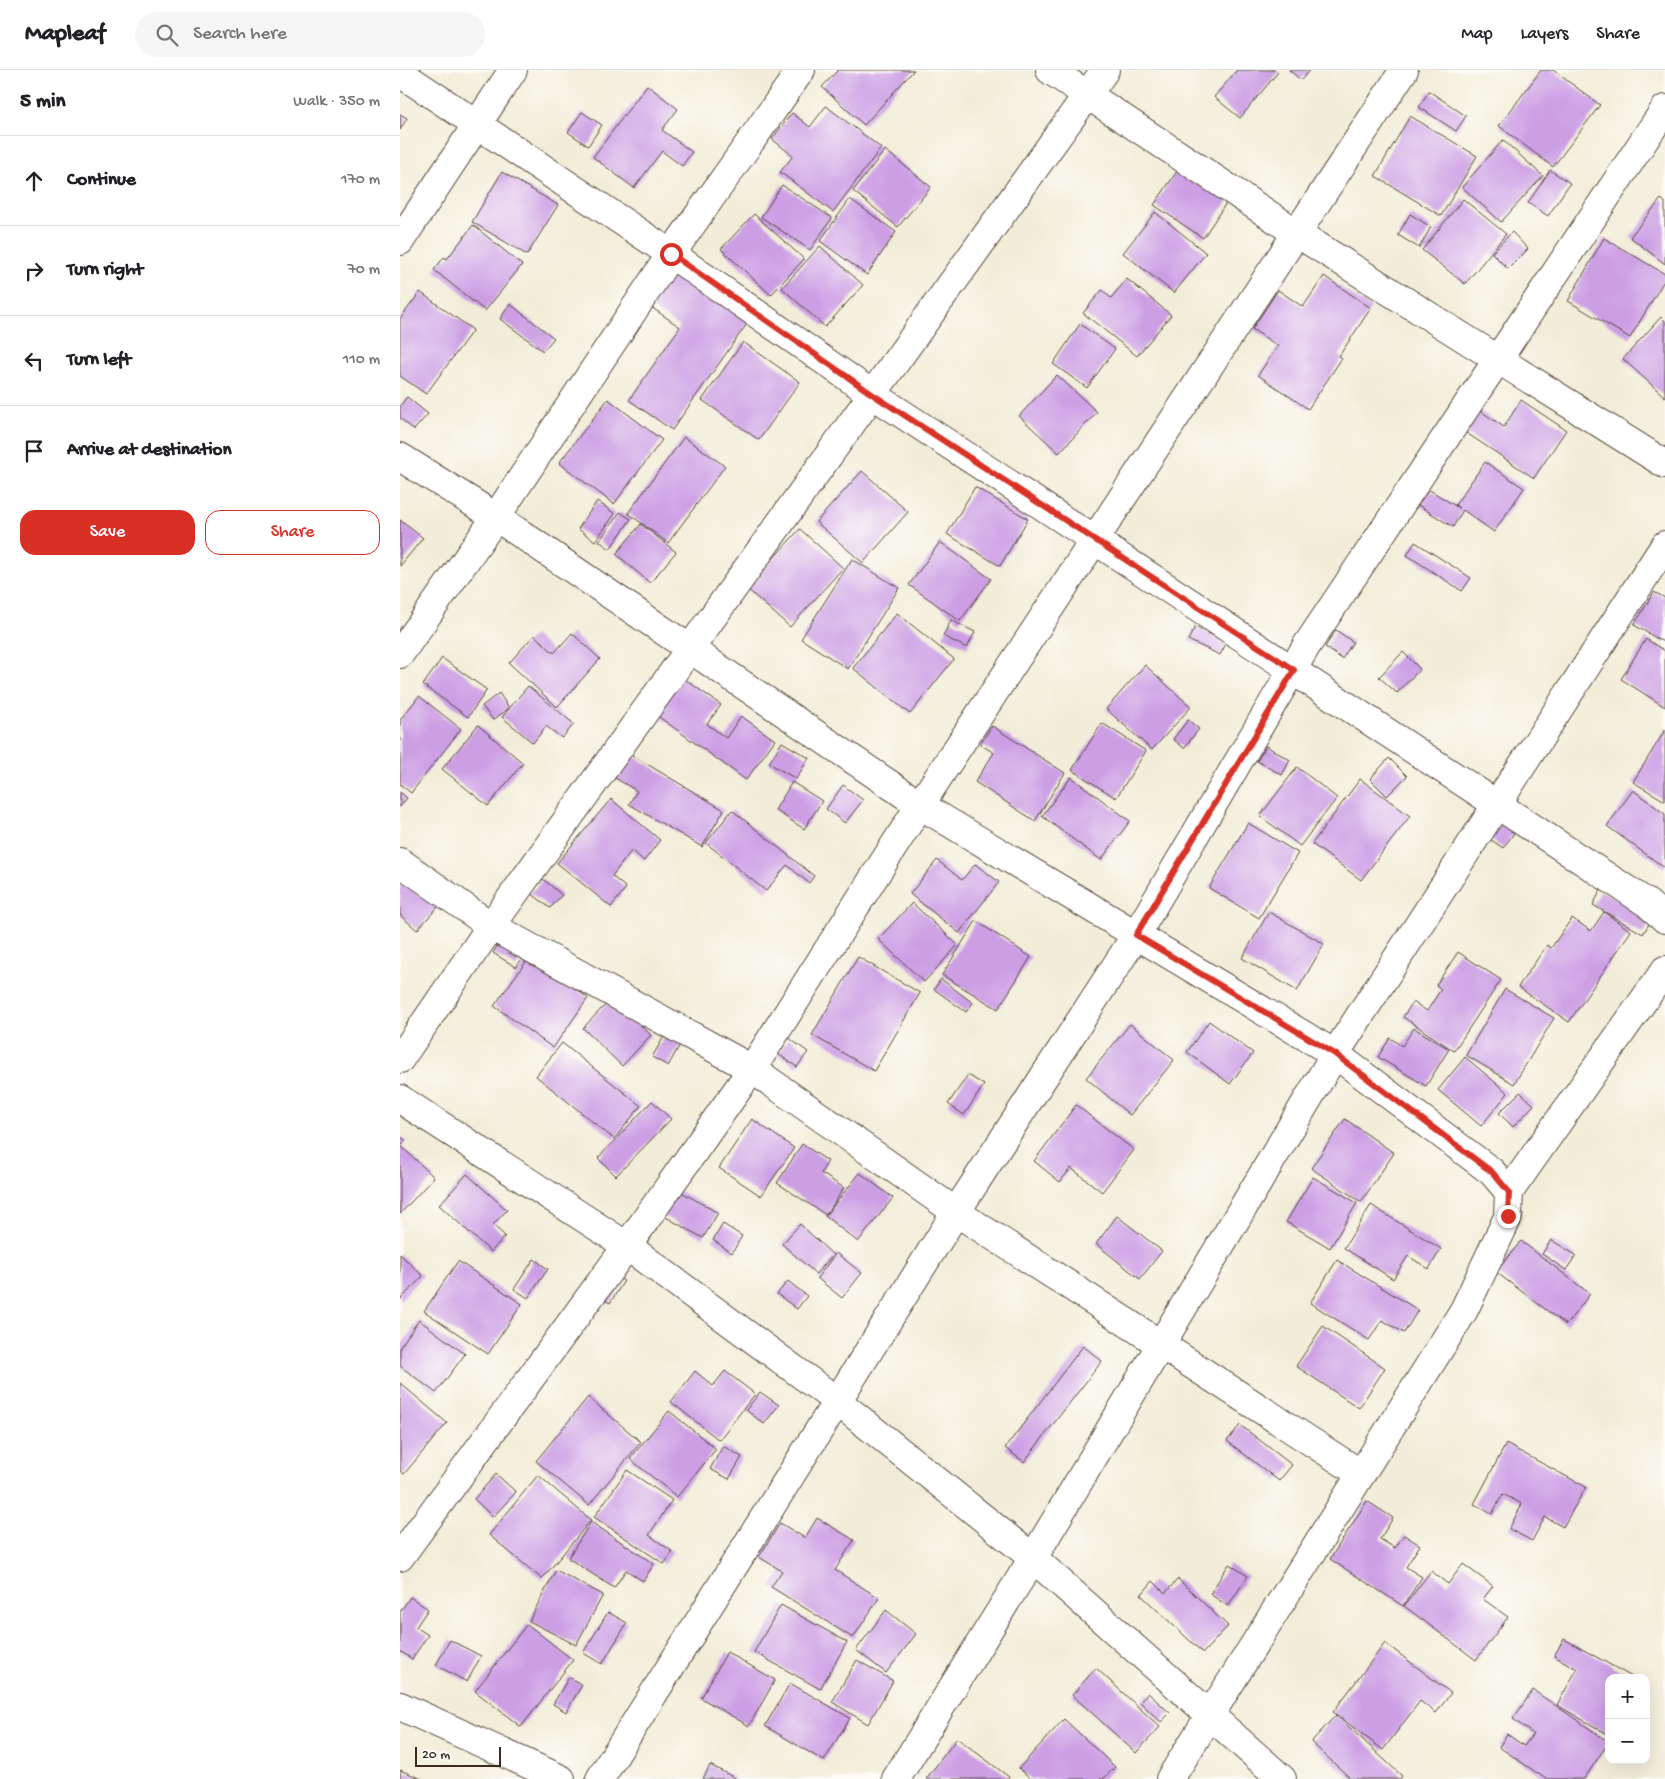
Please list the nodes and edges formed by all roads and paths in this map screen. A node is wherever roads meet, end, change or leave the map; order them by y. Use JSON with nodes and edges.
{"nodes":[{"id":1,"x":513,"y":70,"type":"edge"},
{"id":2,"x":801,"y":70,"type":"edge"},
{"id":3,"x":1050,"y":70,"type":"edge"},
{"id":4,"x":1105,"y":70,"type":"edge"},
{"id":5,"x":1404,"y":70,"type":"edge"},
{"id":6,"x":400,"y":73,"type":"edge"},
{"id":7,"x":1087,"y":94,"type":"junction"},
{"id":8,"x":1665,"y":109,"type":"edge"},
{"id":9,"x":476,"y":125,"type":"junction"},
{"id":10,"x":1296,"y":232,"type":"junction"},
{"id":11,"x":400,"y":241,"type":"edge"},
{"id":12,"x":671,"y":254,"type":"junction"},
{"id":13,"x":1499,"y":360,"type":"junction"},
{"id":14,"x":872,"y":394,"type":"junction"},
{"id":15,"x":400,"y":456,"type":"edge"},
{"id":16,"x":1665,"y":464,"type":"edge"},
{"id":17,"x":496,"y":517,"type":"junction"},
{"id":18,"x":1095,"y":542,"type":"junction"},
{"id":19,"x":1665,"y":545,"type":"edge"},
{"id":20,"x":689,"y":649,"type":"junction"},
{"id":21,"x":400,"y":654,"type":"edge"},
{"id":22,"x":1294,"y":670,"type":"junction"},
{"id":23,"x":920,"y":805,"type":"junction"},
{"id":24,"x":1498,"y":805,"type":"junction"},
{"id":25,"x":400,"y":862,"type":"edge"},
{"id":26,"x":1665,"y":919,"type":"edge"},
{"id":27,"x":491,"y":926,"type":"junction"},
{"id":28,"x":1136,"y":935,"type":"junction"},
{"id":29,"x":1665,"y":970,"type":"edge"},
{"id":30,"x":1335,"y":1054,"type":"junction"},
{"id":31,"x":400,"y":1059,"type":"edge"},
{"id":32,"x":752,"y":1069,"type":"junction"},
{"id":33,"x":400,"y":1099,"type":"edge"},
{"id":34,"x":1509,"y":1192,"type":"junction"},
{"id":35,"x":956,"y":1212,"type":"junction"},
{"id":36,"x":627,"y":1246,"type":"junction"},
{"id":37,"x":1160,"y":1344,"type":"junction"},
{"id":38,"x":837,"y":1401,"type":"junction"},
{"id":39,"x":1361,"y":1474,"type":"junction"},
{"id":40,"x":400,"y":1557,"type":"edge"},
{"id":41,"x":1033,"y":1558,"type":"junction"},
{"id":42,"x":400,"y":1706,"type":"edge"},
{"id":43,"x":1208,"y":1716,"type":"junction"},
{"id":44,"x":561,"y":1779,"type":"edge"},
{"id":45,"x":600,"y":1779,"type":"edge"},
{"id":46,"x":896,"y":1779,"type":"edge"},
{"id":47,"x":1170,"y":1779,"type":"edge"},
{"id":48,"x":1282,"y":1779,"type":"edge"}],
"edges":[{"from":1,"to":9,"type":"street"},
{"from":2,"to":12,"type":"street"},
{"from":3,"to":7,"type":"street"},
{"from":4,"to":7,"type":"street"},
{"from":5,"to":10,"type":"street"},
{"from":6,"to":9,"type":"street"},
{"from":7,"to":10,"type":"street"},
{"from":7,"to":14,"type":"street"},
{"from":8,"to":13,"type":"street"},
{"from":9,"to":11,"type":"street"},
{"from":9,"to":12,"type":"street"},
{"from":10,"to":13,"type":"street"},
{"from":10,"to":18,"type":"street"},
{"from":12,"to":14,"type":"street"},
{"from":12,"to":17,"type":"street"},
{"from":13,"to":16,"type":"street"},
{"from":13,"to":22,"type":"street"},
{"from":14,"to":18,"type":"street"},
{"from":14,"to":20,"type":"street"},
{"from":15,"to":17,"type":"street"},
{"from":17,"to":20,"type":"street"},
{"from":17,"to":21,"type":"street"},
{"from":18,"to":22,"type":"street"},
{"from":18,"to":23,"type":"street"},
{"from":19,"to":24,"type":"street"},
{"from":20,"to":23,"type":"street"},
{"from":20,"to":27,"type":"street"},
{"from":22,"to":24,"type":"street"},
{"from":22,"to":28,"type":"street"},
{"from":23,"to":28,"type":"street"},
{"from":23,"to":32,"type":"street"},
{"from":24,"to":26,"type":"street"},
{"from":24,"to":30,"type":"street"},
{"from":25,"to":27,"type":"street"},
{"from":27,"to":31,"type":"street"},
{"from":27,"to":32,"type":"street"},
{"from":28,"to":30,"type":"street"},
{"from":28,"to":35,"type":"street"},
{"from":29,"to":34,"type":"street"},
{"from":30,"to":34,"type":"street"},
{"from":30,"to":37,"type":"street"},
{"from":32,"to":35,"type":"street"},
{"from":32,"to":36,"type":"street"},
{"from":33,"to":36,"type":"street"},
{"from":34,"to":39,"type":"street"},
{"from":35,"to":37,"type":"street"},
{"from":35,"to":38,"type":"street"},
{"from":36,"to":38,"type":"street"},
{"from":36,"to":40,"type":"street"},
{"from":37,"to":39,"type":"street"},
{"from":37,"to":41,"type":"street"},
{"from":38,"to":41,"type":"street"},
{"from":38,"to":45,"type":"street"},
{"from":39,"to":43,"type":"street"},
{"from":41,"to":43,"type":"street"},
{"from":41,"to":46,"type":"street"},
{"from":42,"to":44,"type":"street"},
{"from":43,"to":47,"type":"street"},
{"from":43,"to":48,"type":"street"}]}
